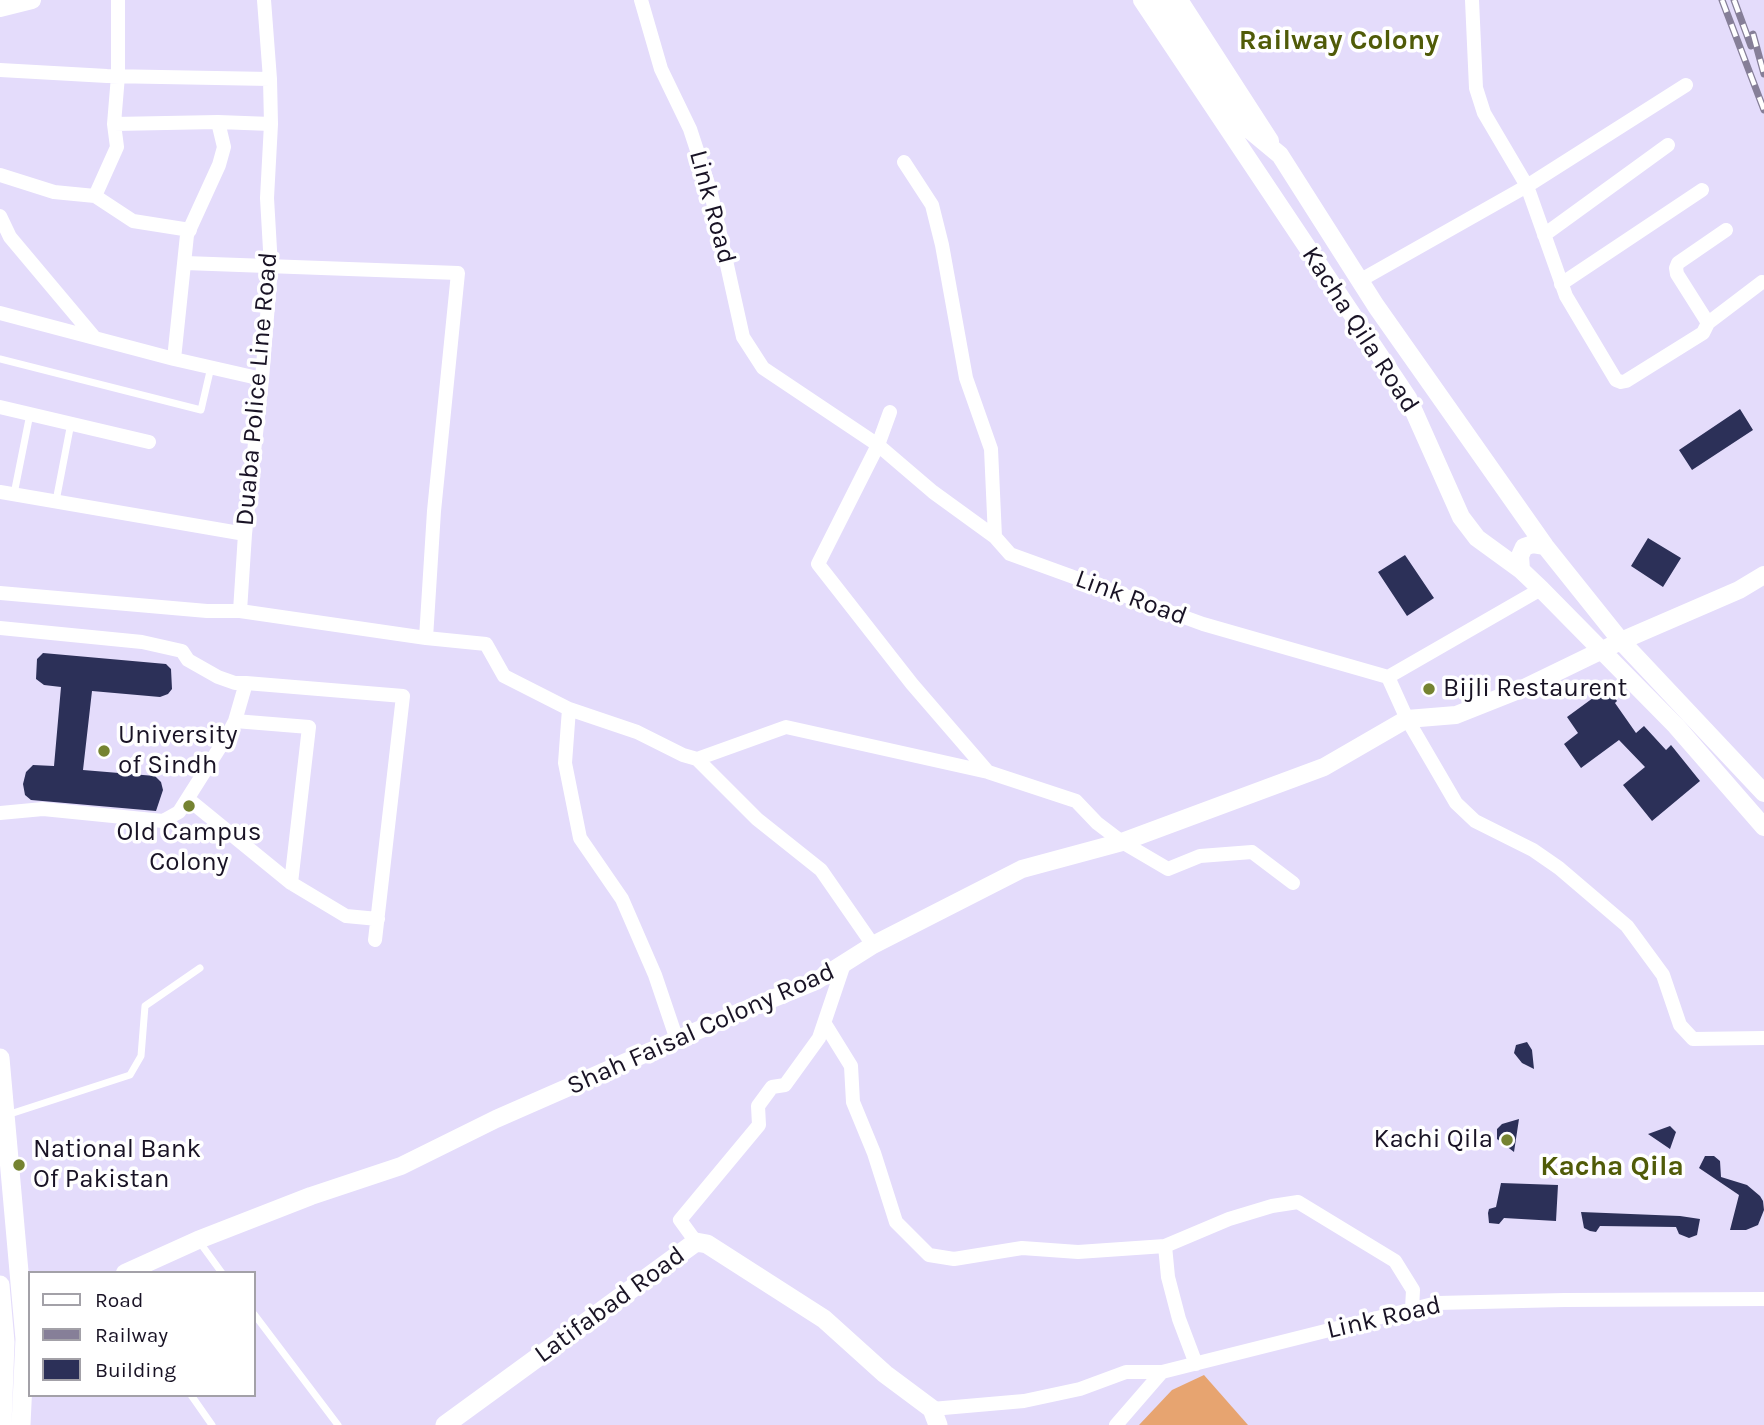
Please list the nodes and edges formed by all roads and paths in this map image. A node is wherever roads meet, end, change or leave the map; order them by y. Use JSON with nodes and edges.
{"nodes":[{"id":1,"x":32,"y":0,"type":"edge"},
{"id":2,"x":118,"y":0,"type":"edge"},
{"id":3,"x":264,"y":0,"type":"edge"},
{"id":4,"x":641,"y":0,"type":"edge"},
{"id":5,"x":1142,"y":0,"type":"edge"},
{"id":6,"x":1161,"y":0,"type":"edge"},
{"id":7,"x":1179,"y":0,"type":"edge"},
{"id":8,"x":1472,"y":0,"type":"edge"},
{"id":9,"x":0,"y":8,"type":"edge"},
{"id":10,"x":0,"y":70,"type":"edge"},
{"id":11,"x":118,"y":76,"type":"junction"},
{"id":12,"x":270,"y":79,"type":"junction"},
{"id":13,"x":1686,"y":85,"type":"dead end"},
{"id":14,"x":218,"y":121,"type":"junction"},
{"id":15,"x":114,"y":124,"type":"junction"},
{"id":16,"x":271,"y":124,"type":"junction"},
{"id":17,"x":1245,"y":126,"type":"junction"},
{"id":18,"x":1668,"y":145,"type":"dead end"},
{"id":19,"x":1279,"y":155,"type":"junction"},
{"id":20,"x":904,"y":162,"type":"dead end"},
{"id":21,"x":0,"y":175,"type":"edge"},
{"id":22,"x":1259,"y":176,"type":"junction"},
{"id":23,"x":1527,"y":186,"type":"junction"},
{"id":24,"x":1702,"y":190,"type":"dead end"},
{"id":25,"x":95,"y":196,"type":"junction"},
{"id":26,"x":0,"y":216,"type":"edge"},
{"id":27,"x":190,"y":230,"type":"junction"},
{"id":28,"x":1726,"y":230,"type":"dead end"},
{"id":29,"x":1544,"y":235,"type":"junction"},
{"id":30,"x":185,"y":263,"type":"junction"},
{"id":31,"x":271,"y":267,"type":"junction"},
{"id":32,"x":1359,"y":281,"type":"junction"},
{"id":33,"x":1762,"y":282,"type":"dead end"},
{"id":34,"x":1561,"y":284,"type":"junction"},
{"id":35,"x":0,"y":313,"type":"edge"},
{"id":36,"x":1708,"y":323,"type":"junction"},
{"id":37,"x":94,"y":337,"type":"junction"},
{"id":38,"x":0,"y":359,"type":"edge"},
{"id":39,"x":174,"y":359,"type":"junction"},
{"id":40,"x":211,"y":367,"type":"junction"},
{"id":41,"x":262,"y":379,"type":"junction"},
{"id":42,"x":0,"y":407,"type":"edge"},
{"id":43,"x":890,"y":412,"type":"dead end"},
{"id":44,"x":30,"y":414,"type":"junction"},
{"id":45,"x":71,"y":424,"type":"junction"},
{"id":46,"x":149,"y":442,"type":"dead end"},
{"id":47,"x":878,"y":445,"type":"junction"},
{"id":48,"x":7,"y":493,"type":"edge"},
{"id":49,"x":56,"y":501,"type":"junction"},
{"id":50,"x":245,"y":534,"type":"junction"},
{"id":51,"x":995,"y":537,"type":"junction"},
{"id":52,"x":1545,"y":546,"type":"junction"},
{"id":53,"x":1521,"y":570,"type":"junction"},
{"id":54,"x":1764,"y":576,"type":"edge"},
{"id":55,"x":1541,"y":589,"type":"junction"},
{"id":56,"x":0,"y":593,"type":"edge"},
{"id":57,"x":240,"y":611,"type":"junction"},
{"id":58,"x":0,"y":628,"type":"edge"},
{"id":59,"x":426,"y":638,"type":"junction"},
{"id":60,"x":1621,"y":641,"type":"junction"},
{"id":61,"x":1601,"y":652,"type":"junction"},
{"id":62,"x":1388,"y":677,"type":"junction"},
{"id":63,"x":246,"y":683,"type":"junction"},
{"id":64,"x":569,"y":709,"type":"junction"},
{"id":65,"x":1407,"y":719,"type":"junction"},
{"id":66,"x":235,"y":721,"type":"junction"},
{"id":67,"x":697,"y":759,"type":"junction"},
{"id":68,"x":988,"y":772,"type":"junction"},
{"id":69,"x":1764,"y":793,"type":"edge"},
{"id":70,"x":188,"y":799,"type":"junction"},
{"id":71,"x":0,"y":813,"type":"edge"},
{"id":72,"x":1764,"y":827,"type":"edge"},
{"id":73,"x":1122,"y":842,"type":"junction"},
{"id":74,"x":291,"y":883,"type":"junction"},
{"id":75,"x":1293,"y":883,"type":"dead end"},
{"id":76,"x":378,"y":919,"type":"junction"},
{"id":77,"x":375,"y":940,"type":"dead end"},
{"id":78,"x":873,"y":945,"type":"junction"},
{"id":79,"x":842,"y":967,"type":"junction"},
{"id":80,"x":200,"y":968,"type":"dead end"},
{"id":81,"x":825,"y":1024,"type":"junction"},
{"id":82,"x":1764,"y":1038,"type":"edge"},
{"id":83,"x":677,"y":1040,"type":"junction"},
{"id":84,"x":0,"y":1058,"type":"edge"},
{"id":85,"x":6,"y":1115,"type":"junction"},
{"id":86,"x":198,"y":1240,"type":"junction"},
{"id":87,"x":696,"y":1242,"type":"junction"},
{"id":88,"x":1165,"y":1246,"type":"junction"},
{"id":89,"x":129,"y":1271,"type":"edge"},
{"id":90,"x":221,"y":1271,"type":"edge"},
{"id":91,"x":0,"y":1299,"type":"edge"},
{"id":92,"x":1764,"y":1299,"type":"edge"},
{"id":93,"x":1412,"y":1309,"type":"junction"},
{"id":94,"x":26,"y":1314,"type":"edge"},
{"id":95,"x":256,"y":1317,"type":"edge"},
{"id":96,"x":1196,"y":1364,"type":"junction"},
{"id":97,"x":1162,"y":1372,"type":"junction"},
{"id":98,"x":192,"y":1397,"type":"edge"},
{"id":99,"x":935,"y":1417,"type":"edge"},
{"id":100,"x":2,"y":1425,"type":"edge"},
{"id":101,"x":22,"y":1425,"type":"edge"},
{"id":102,"x":212,"y":1425,"type":"edge"},
{"id":103,"x":338,"y":1425,"type":"edge"},
{"id":104,"x":444,"y":1425,"type":"edge"},
{"id":105,"x":1116,"y":1425,"type":"edge"}],
"edges":[{"from":1,"to":9,"type":"street"},
{"from":2,"to":11,"type":"street"},
{"from":3,"to":12,"type":"street","name":"Duaba Police Line Road"},
{"from":4,"to":47,"type":"street","name":"Link Road"},
{"from":5,"to":22,"type":"street","name":"Kacha Qila Road"},
{"from":6,"to":17,"type":"street"},
{"from":7,"to":19,"type":"street"},
{"from":8,"to":23,"type":"street"},
{"from":10,"to":11,"type":"street"},
{"from":11,"to":12,"type":"street"},
{"from":11,"to":15,"type":"street"},
{"from":12,"to":16,"type":"street","name":"Duaba Police Line Road"},
{"from":13,"to":23,"type":"street"},
{"from":14,"to":15,"type":"street"},
{"from":14,"to":16,"type":"street"},
{"from":14,"to":27,"type":"street"},
{"from":15,"to":25,"type":"street"},
{"from":16,"to":31,"type":"street","name":"Duaba Police Line Road"},
{"from":17,"to":19,"type":"street"},
{"from":17,"to":22,"type":"street"},
{"from":18,"to":29,"type":"street"},
{"from":19,"to":32,"type":"street"},
{"from":20,"to":51,"type":"street"},
{"from":21,"to":25,"type":"street"},
{"from":22,"to":53,"type":"street","name":"Kacha Qila Road"},
{"from":23,"to":29,"type":"street"},
{"from":23,"to":32,"type":"street"},
{"from":24,"to":34,"type":"street"},
{"from":25,"to":27,"type":"street"},
{"from":26,"to":37,"type":"street"},
{"from":27,"to":30,"type":"street"},
{"from":28,"to":36,"type":"street"},
{"from":29,"to":34,"type":"street"},
{"from":30,"to":31,"type":"street"},
{"from":30,"to":39,"type":"street"},
{"from":31,"to":41,"type":"street","name":"Duaba Police Line Road"},
{"from":31,"to":59,"type":"street"},
{"from":32,"to":52,"type":"street"},
{"from":33,"to":36,"type":"street"},
{"from":34,"to":36,"type":"street"},
{"from":35,"to":37,"type":"street"},
{"from":37,"to":39,"type":"street"},
{"from":38,"to":40,"type":"lane"},
{"from":39,"to":40,"type":"street"},
{"from":40,"to":41,"type":"street"},
{"from":41,"to":50,"type":"street","name":"Duaba Police Line Road"},
{"from":42,"to":44,"type":"street"},
{"from":43,"to":47,"type":"street"},
{"from":44,"to":45,"type":"street"},
{"from":44,"to":48,"type":"lane"},
{"from":45,"to":46,"type":"street"},
{"from":45,"to":49,"type":"lane"},
{"from":47,"to":51,"type":"street","name":"Link Road"},
{"from":47,"to":68,"type":"street"},
{"from":48,"to":49,"type":"street"},
{"from":49,"to":50,"type":"street"},
{"from":50,"to":57,"type":"street","name":"Duaba Police Line Road"},
{"from":51,"to":62,"type":"street","name":"Link Road"},
{"from":52,"to":53,"type":"street"},
{"from":52,"to":60,"type":"street"},
{"from":53,"to":55,"type":"street","name":"Kacha Qila Road"},
{"from":54,"to":60,"type":"street","name":"Shah Faisal Colony Road"},
{"from":55,"to":61,"type":"street","name":"Kacha Qila Road"},
{"from":55,"to":62,"type":"street"},
{"from":56,"to":57,"type":"street"},
{"from":57,"to":59,"type":"street"},
{"from":58,"to":63,"type":"street"},
{"from":59,"to":64,"type":"street"},
{"from":60,"to":61,"type":"street","name":"Shah Faisal Colony Road"},
{"from":60,"to":69,"type":"street"},
{"from":61,"to":65,"type":"street","name":"Shah Faisal Colony Road"},
{"from":61,"to":72,"type":"street","name":"Kacha Qila Road"},
{"from":62,"to":65,"type":"street"},
{"from":63,"to":66,"type":"street"},
{"from":63,"to":76,"type":"street"},
{"from":64,"to":67,"type":"street"},
{"from":64,"to":83,"type":"street"},
{"from":65,"to":73,"type":"street","name":"Shah Faisal Colony Road"},
{"from":65,"to":82,"type":"street"},
{"from":66,"to":70,"type":"street"},
{"from":66,"to":74,"type":"street"},
{"from":67,"to":68,"type":"street"},
{"from":67,"to":78,"type":"street"},
{"from":68,"to":73,"type":"street"},
{"from":70,"to":71,"type":"street"},
{"from":70,"to":74,"type":"street"},
{"from":73,"to":75,"type":"street"},
{"from":73,"to":78,"type":"street","name":"Shah Faisal Colony Road"},
{"from":74,"to":76,"type":"street"},
{"from":76,"to":77,"type":"street"},
{"from":78,"to":79,"type":"street","name":"Shah Faisal Colony Road"},
{"from":79,"to":81,"type":"street"},
{"from":79,"to":83,"type":"street","name":"Shah Faisal Colony Road"},
{"from":80,"to":85,"type":"lane"},
{"from":81,"to":87,"type":"street"},
{"from":81,"to":88,"type":"street"},
{"from":83,"to":86,"type":"street","name":"Shah Faisal Colony Road"},
{"from":84,"to":85,"type":"main road"},
{"from":85,"to":94,"type":"main road"},
{"from":86,"to":89,"type":"street","name":"Shah Faisal Colony Road"},
{"from":86,"to":90,"type":"lane"},
{"from":87,"to":99,"type":"main road","name":"Latifabad Road"},
{"from":87,"to":104,"type":"main road","name":"Latifabad Road"},
{"from":88,"to":93,"type":"street"},
{"from":88,"to":96,"type":"street"},
{"from":91,"to":100,"type":"main road"},
{"from":92,"to":93,"type":"street","name":"Link Road"},
{"from":93,"to":96,"type":"street","name":"Link Road"},
{"from":94,"to":101,"type":"main road"},
{"from":95,"to":103,"type":"lane"},
{"from":96,"to":97,"type":"street","name":"Link Road"},
{"from":97,"to":99,"type":"street","name":"Link Road"},
{"from":97,"to":105,"type":"street"},
{"from":98,"to":102,"type":"lane"}]}
